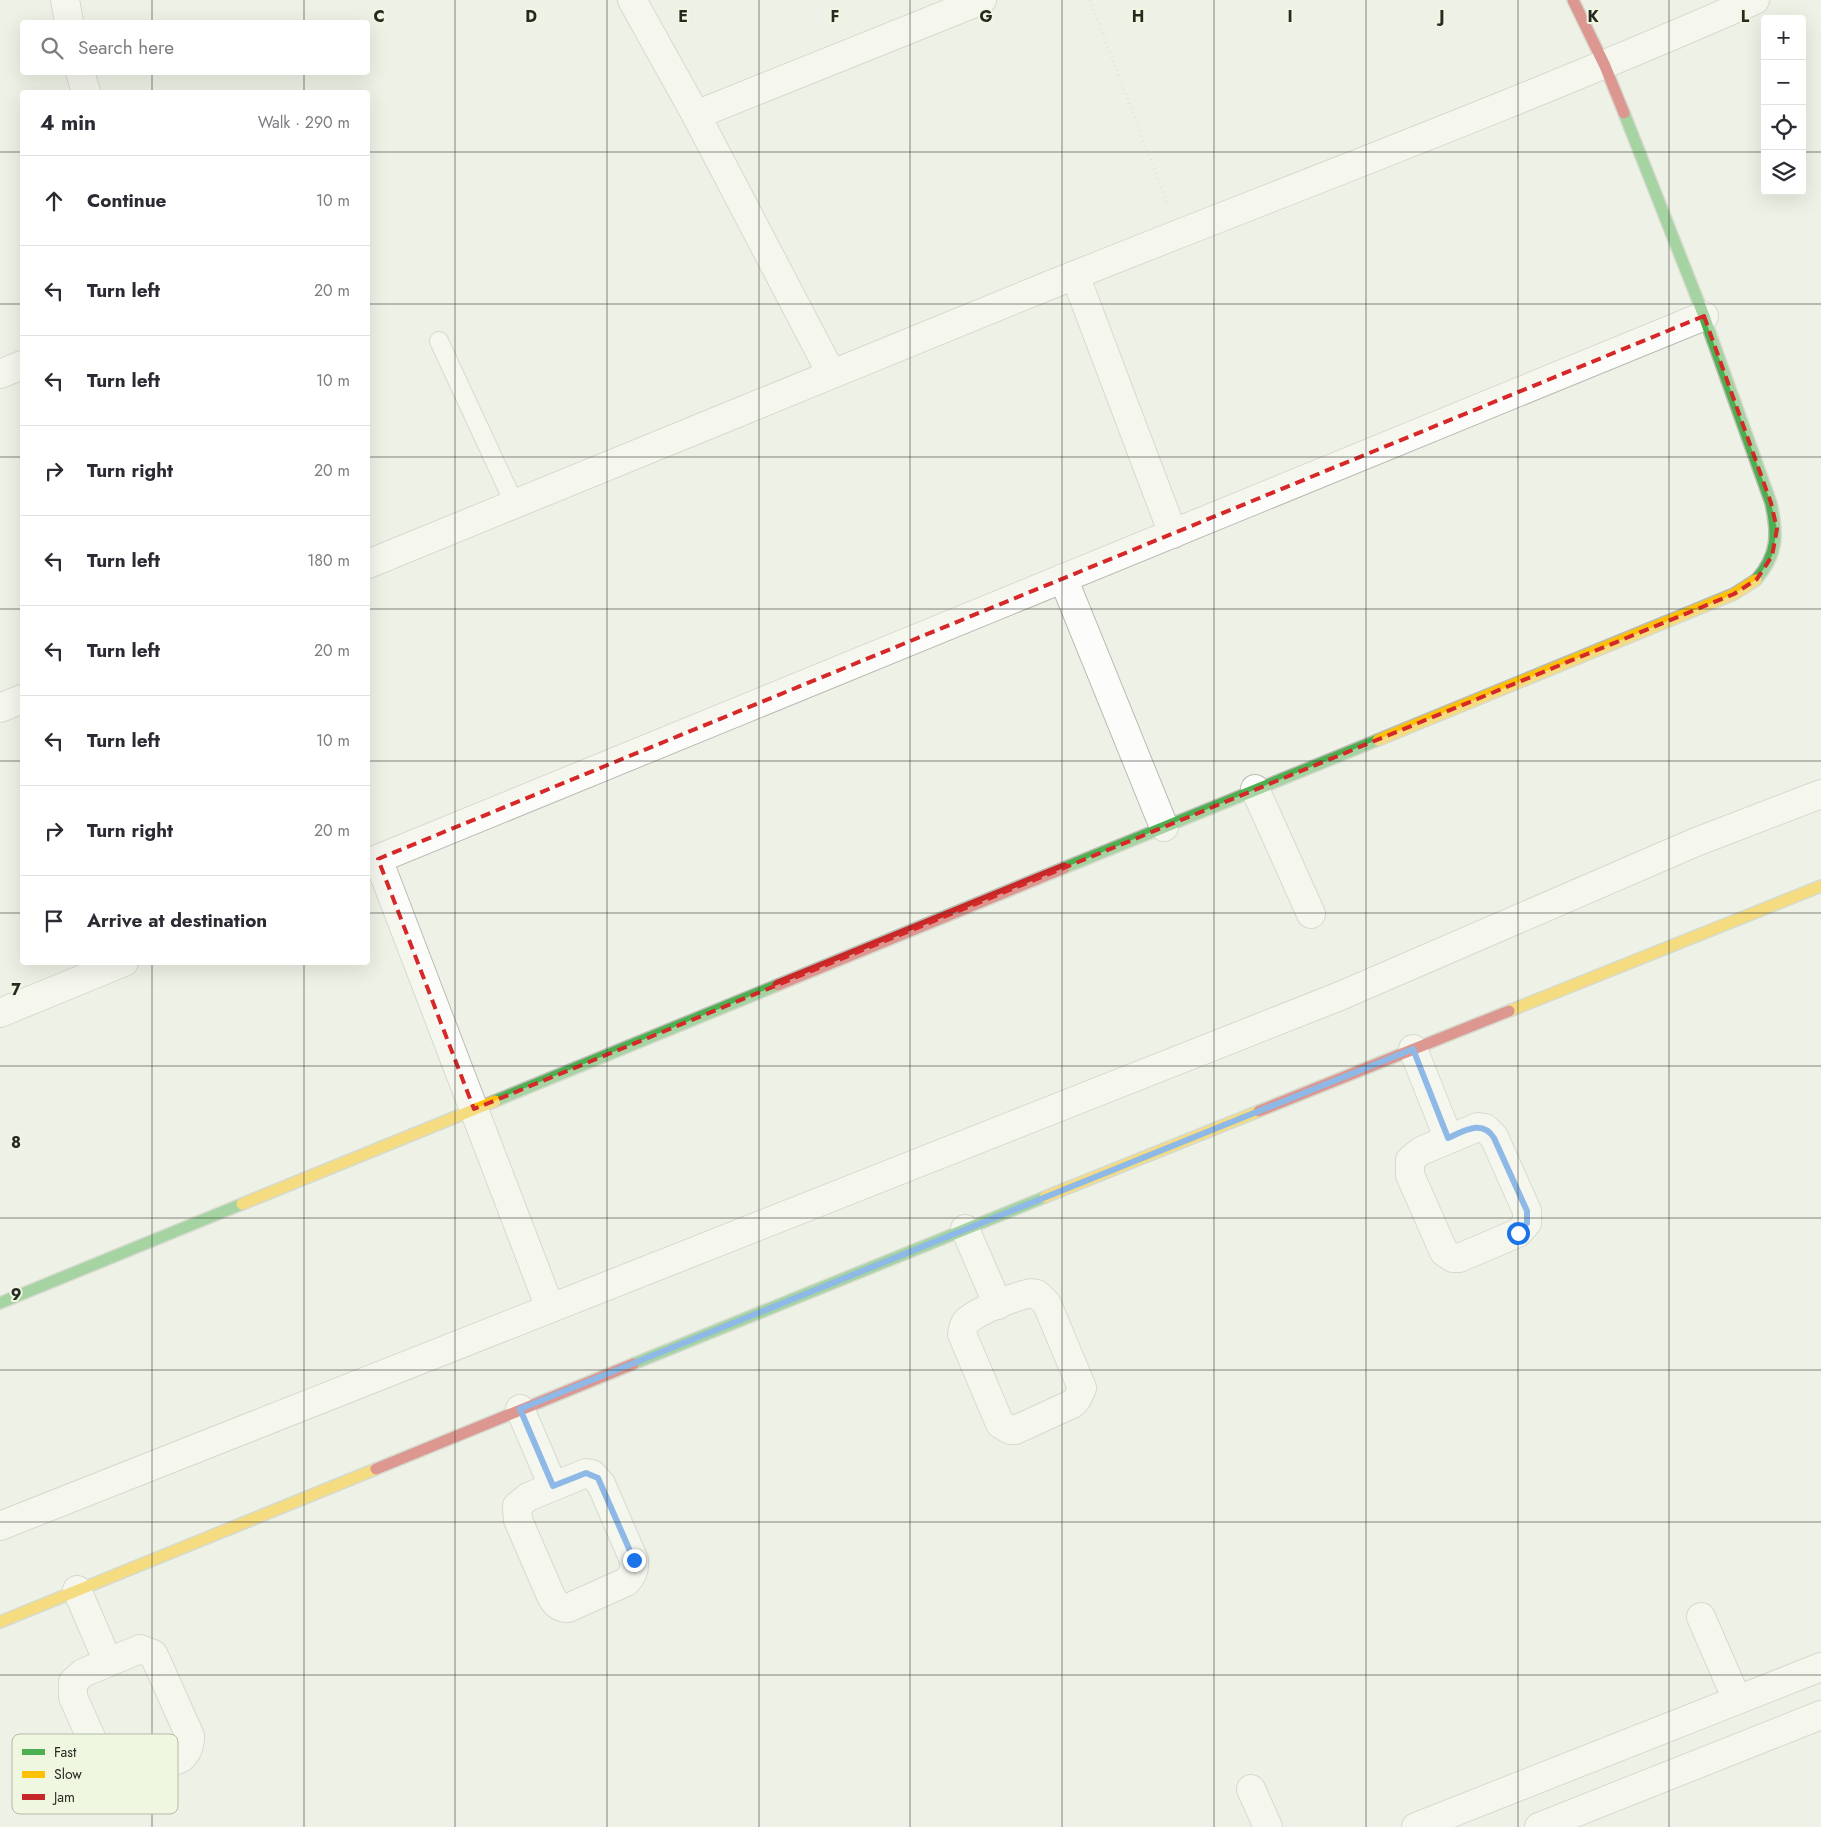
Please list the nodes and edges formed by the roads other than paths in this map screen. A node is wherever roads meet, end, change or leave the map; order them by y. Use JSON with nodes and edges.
{"nodes":[{"id":1,"x":66,"y":0,"type":"edge"},
{"id":2,"x":632,"y":0,"type":"edge"},
{"id":3,"x":1572,"y":0,"type":"edge"},
{"id":4,"x":1755,"y":0,"type":"edge"},
{"id":5,"x":972,"y":2,"type":"edge"},
{"id":6,"x":68,"y":20,"type":"edge"},
{"id":7,"x":1605,"y":66,"type":"junction"},
{"id":8,"x":81,"y":75,"type":"edge"},
{"id":9,"x":85,"y":90,"type":"edge"},
{"id":10,"x":696,"y":115,"type":"junction"},
{"id":11,"x":1075,"y":275,"type":"junction"},
{"id":12,"x":1704,"y":316,"type":"junction"},
{"id":13,"x":439,"y":342,"type":"dead end"},
{"id":14,"x":20,"y":366,"type":"edge"},
{"id":15,"x":831,"y":373,"type":"junction"},
{"id":16,"x":0,"y":374,"type":"edge"},
{"id":17,"x":515,"y":505,"type":"junction"},
{"id":18,"x":1173,"y":534,"type":"junction"},
{"id":19,"x":370,"y":563,"type":"edge"},
{"id":20,"x":1063,"y":578,"type":"junction"},
{"id":21,"x":20,"y":700,"type":"edge"},
{"id":22,"x":0,"y":708,"type":"edge"},
{"id":23,"x":1255,"y":789,"type":"junction"},
{"id":24,"x":1821,"y":794,"type":"edge"},
{"id":25,"x":1164,"y":827,"type":"junction"},
{"id":26,"x":373,"y":861,"type":"edge"},
{"id":27,"x":1821,"y":886,"type":"edge"},
{"id":28,"x":1311,"y":914,"type":"dead end"},
{"id":29,"x":117,"y":965,"type":"edge"},
{"id":30,"x":0,"y":1013,"type":"edge"},
{"id":31,"x":1413,"y":1049,"type":"junction"},
{"id":32,"x":474,"y":1109,"type":"junction"},
{"id":33,"x":1448,"y":1138,"type":"junction"},
{"id":34,"x":965,"y":1229,"type":"junction"},
{"id":35,"x":2,"y":1298,"type":"edge"},
{"id":36,"x":998,"y":1305,"type":"junction"},
{"id":37,"x":550,"y":1308,"type":"junction"},
{"id":38,"x":520,"y":1409,"type":"junction"},
{"id":39,"x":553,"y":1486,"type":"junction"},
{"id":40,"x":0,"y":1526,"type":"edge"},
{"id":41,"x":77,"y":1590,"type":"junction"},
{"id":42,"x":1701,"y":1616,"type":"dead end"},
{"id":43,"x":0,"y":1622,"type":"edge"},
{"id":44,"x":108,"y":1662,"type":"junction"},
{"id":45,"x":1821,"y":1667,"type":"edge"},
{"id":46,"x":1737,"y":1700,"type":"junction"},
{"id":47,"x":1821,"y":1715,"type":"edge"},
{"id":48,"x":90,"y":1734,"type":"edge"},
{"id":49,"x":178,"y":1759,"type":"edge"},
{"id":50,"x":1251,"y":1789,"type":"dead end"},
{"id":51,"x":1581,"y":1819,"type":"edge"},
{"id":52,"x":1423,"y":1826,"type":"edge"},
{"id":53,"x":1268,"y":1827,"type":"edge"},
{"id":54,"x":1539,"y":1827,"type":"edge"}],
"edges":[{"from":1,"to":6,"type":"street"},
{"from":2,"to":10,"type":"street"},
{"from":3,"to":7,"type":"street"},
{"from":4,"to":7,"type":"street"},
{"from":5,"to":10,"type":"street"},
{"from":7,"to":11,"type":"street"},
{"from":7,"to":12,"type":"street"},
{"from":8,"to":9,"type":"street"},
{"from":10,"to":15,"type":"street"},
{"from":11,"to":15,"type":"street"},
{"from":11,"to":18,"type":"street"},
{"from":12,"to":18,"type":"street"},
{"from":12,"to":23,"type":"street"},
{"from":13,"to":17,"type":"lane"},
{"from":14,"to":16,"type":"street"},
{"from":15,"to":17,"type":"street"},
{"from":17,"to":19,"type":"street"},
{"from":18,"to":20,"type":"street"},
{"from":20,"to":25,"type":"street"},
{"from":20,"to":26,"type":"street"},
{"from":21,"to":22,"type":"street"},
{"from":23,"to":25,"type":"street"},
{"from":23,"to":28,"type":"street"},
{"from":24,"to":37,"type":"street"},
{"from":25,"to":32,"type":"street"},
{"from":26,"to":32,"type":"street"},
{"from":27,"to":31,"type":"street"},
{"from":29,"to":30,"type":"street"},
{"from":31,"to":33,"type":"street"},
{"from":31,"to":34,"type":"street"},
{"from":32,"to":35,"type":"street"},
{"from":32,"to":37,"type":"street"},
{"from":33,"to":33,"type":"street"},
{"from":34,"to":36,"type":"street"},
{"from":34,"to":38,"type":"street"},
{"from":36,"to":36,"type":"street"},
{"from":37,"to":40,"type":"street"},
{"from":38,"to":39,"type":"street"},
{"from":38,"to":41,"type":"street"},
{"from":39,"to":39,"type":"street"},
{"from":41,"to":43,"type":"street"},
{"from":41,"to":44,"type":"street"},
{"from":42,"to":46,"type":"street"},
{"from":44,"to":48,"type":"street"},
{"from":44,"to":49,"type":"street"},
{"from":45,"to":46,"type":"street"},
{"from":46,"to":52,"type":"street"},
{"from":47,"to":51,"type":"street"},
{"from":50,"to":53,"type":"street"},
{"from":51,"to":54,"type":"street"}]}
